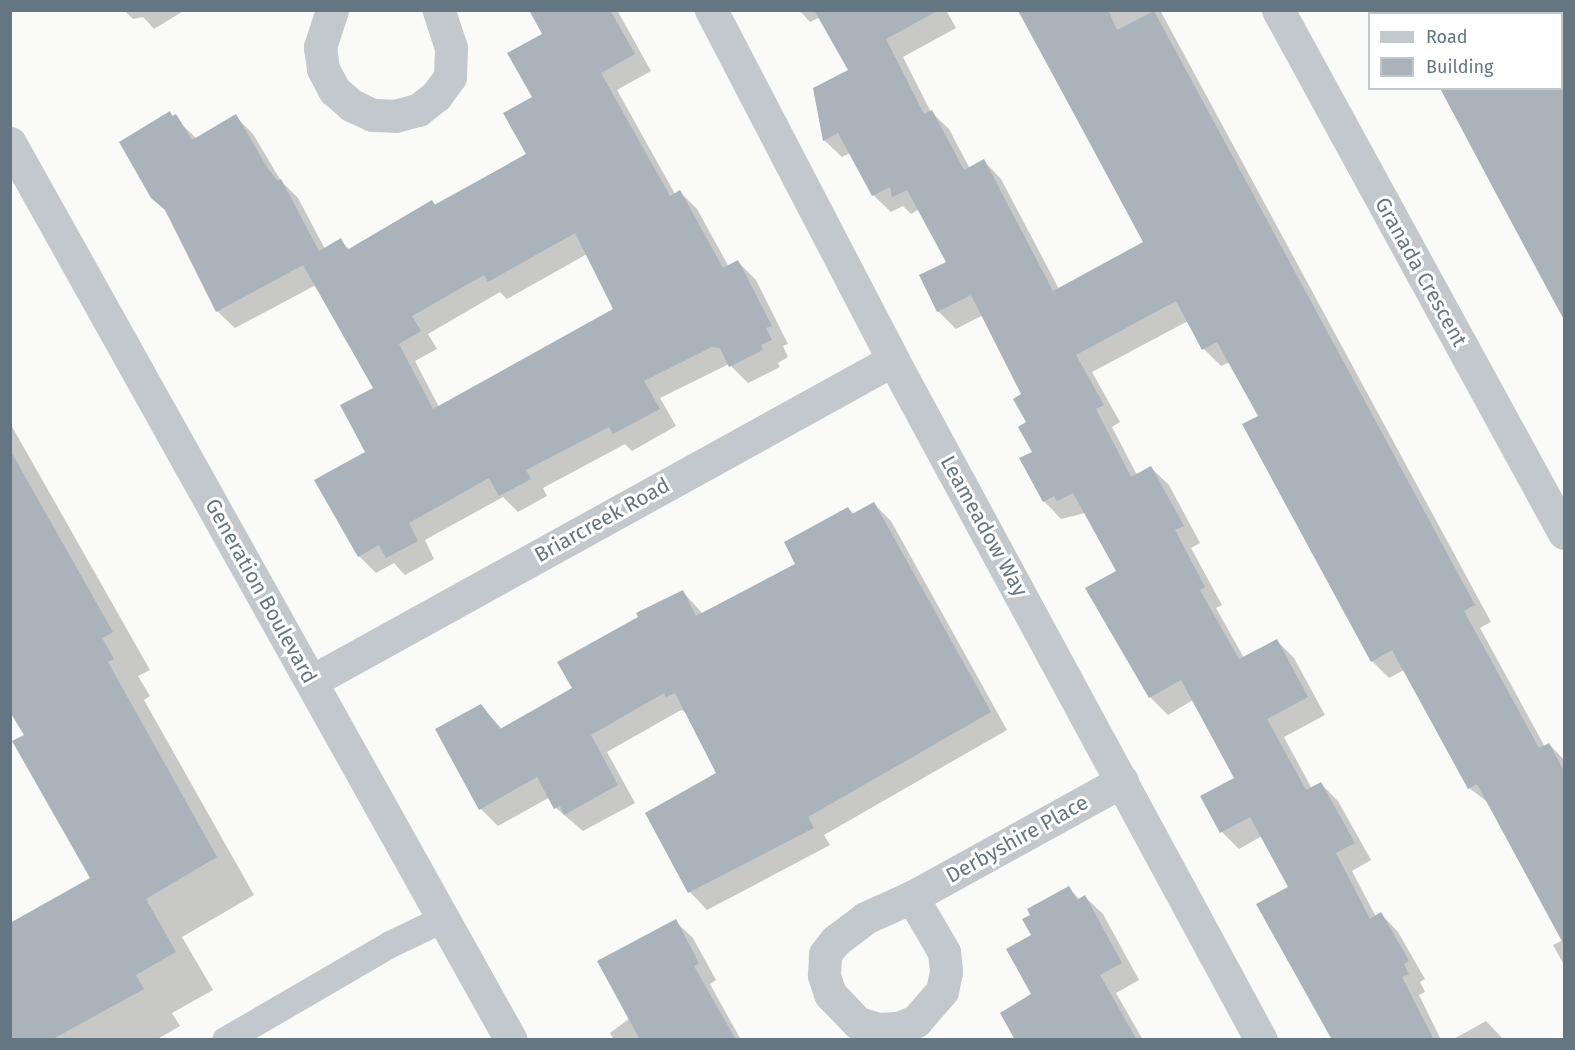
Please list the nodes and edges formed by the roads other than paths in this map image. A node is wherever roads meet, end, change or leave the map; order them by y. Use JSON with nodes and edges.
{"nodes":[{"id":1,"x":332,"y":10,"type":"edge"},
{"id":2,"x":440,"y":10,"type":"edge"},
{"id":3,"x":711,"y":10,"type":"edge"},
{"id":4,"x":1278,"y":10,"type":"edge"},
{"id":5,"x":10,"y":142,"type":"edge"},
{"id":6,"x":893,"y":360,"type":"junction"},
{"id":7,"x":1564,"y":533,"type":"edge"},
{"id":8,"x":312,"y":681,"type":"junction"},
{"id":9,"x":1122,"y":781,"type":"junction"},
{"id":10,"x":912,"y":897,"type":"dead end"},
{"id":11,"x":444,"y":918,"type":"junction"},
{"id":12,"x":225,"y":1040,"type":"edge"},
{"id":13,"x":511,"y":1040,"type":"edge"},
{"id":14,"x":1262,"y":1040,"type":"edge"}],
"edges":[{"from":1,"to":2,"type":"street"},
{"from":3,"to":6,"type":"street","name":"Leameadow Way"},
{"from":4,"to":7,"type":"street","name":"Granada Crescent"},
{"from":5,"to":8,"type":"street","name":"Generation Boulevard"},
{"from":6,"to":8,"type":"street","name":"Briarcreek Road"},
{"from":6,"to":9,"type":"street","name":"Leameadow Way"},
{"from":8,"to":11,"type":"street","name":"Generation Boulevard"},
{"from":9,"to":10,"type":"street","name":"Derbyshire Place"},
{"from":9,"to":14,"type":"street","name":"Leameadow Way"},
{"from":11,"to":12,"type":"lane"},
{"from":11,"to":13,"type":"street","name":"Generation Boulevard"}]}
